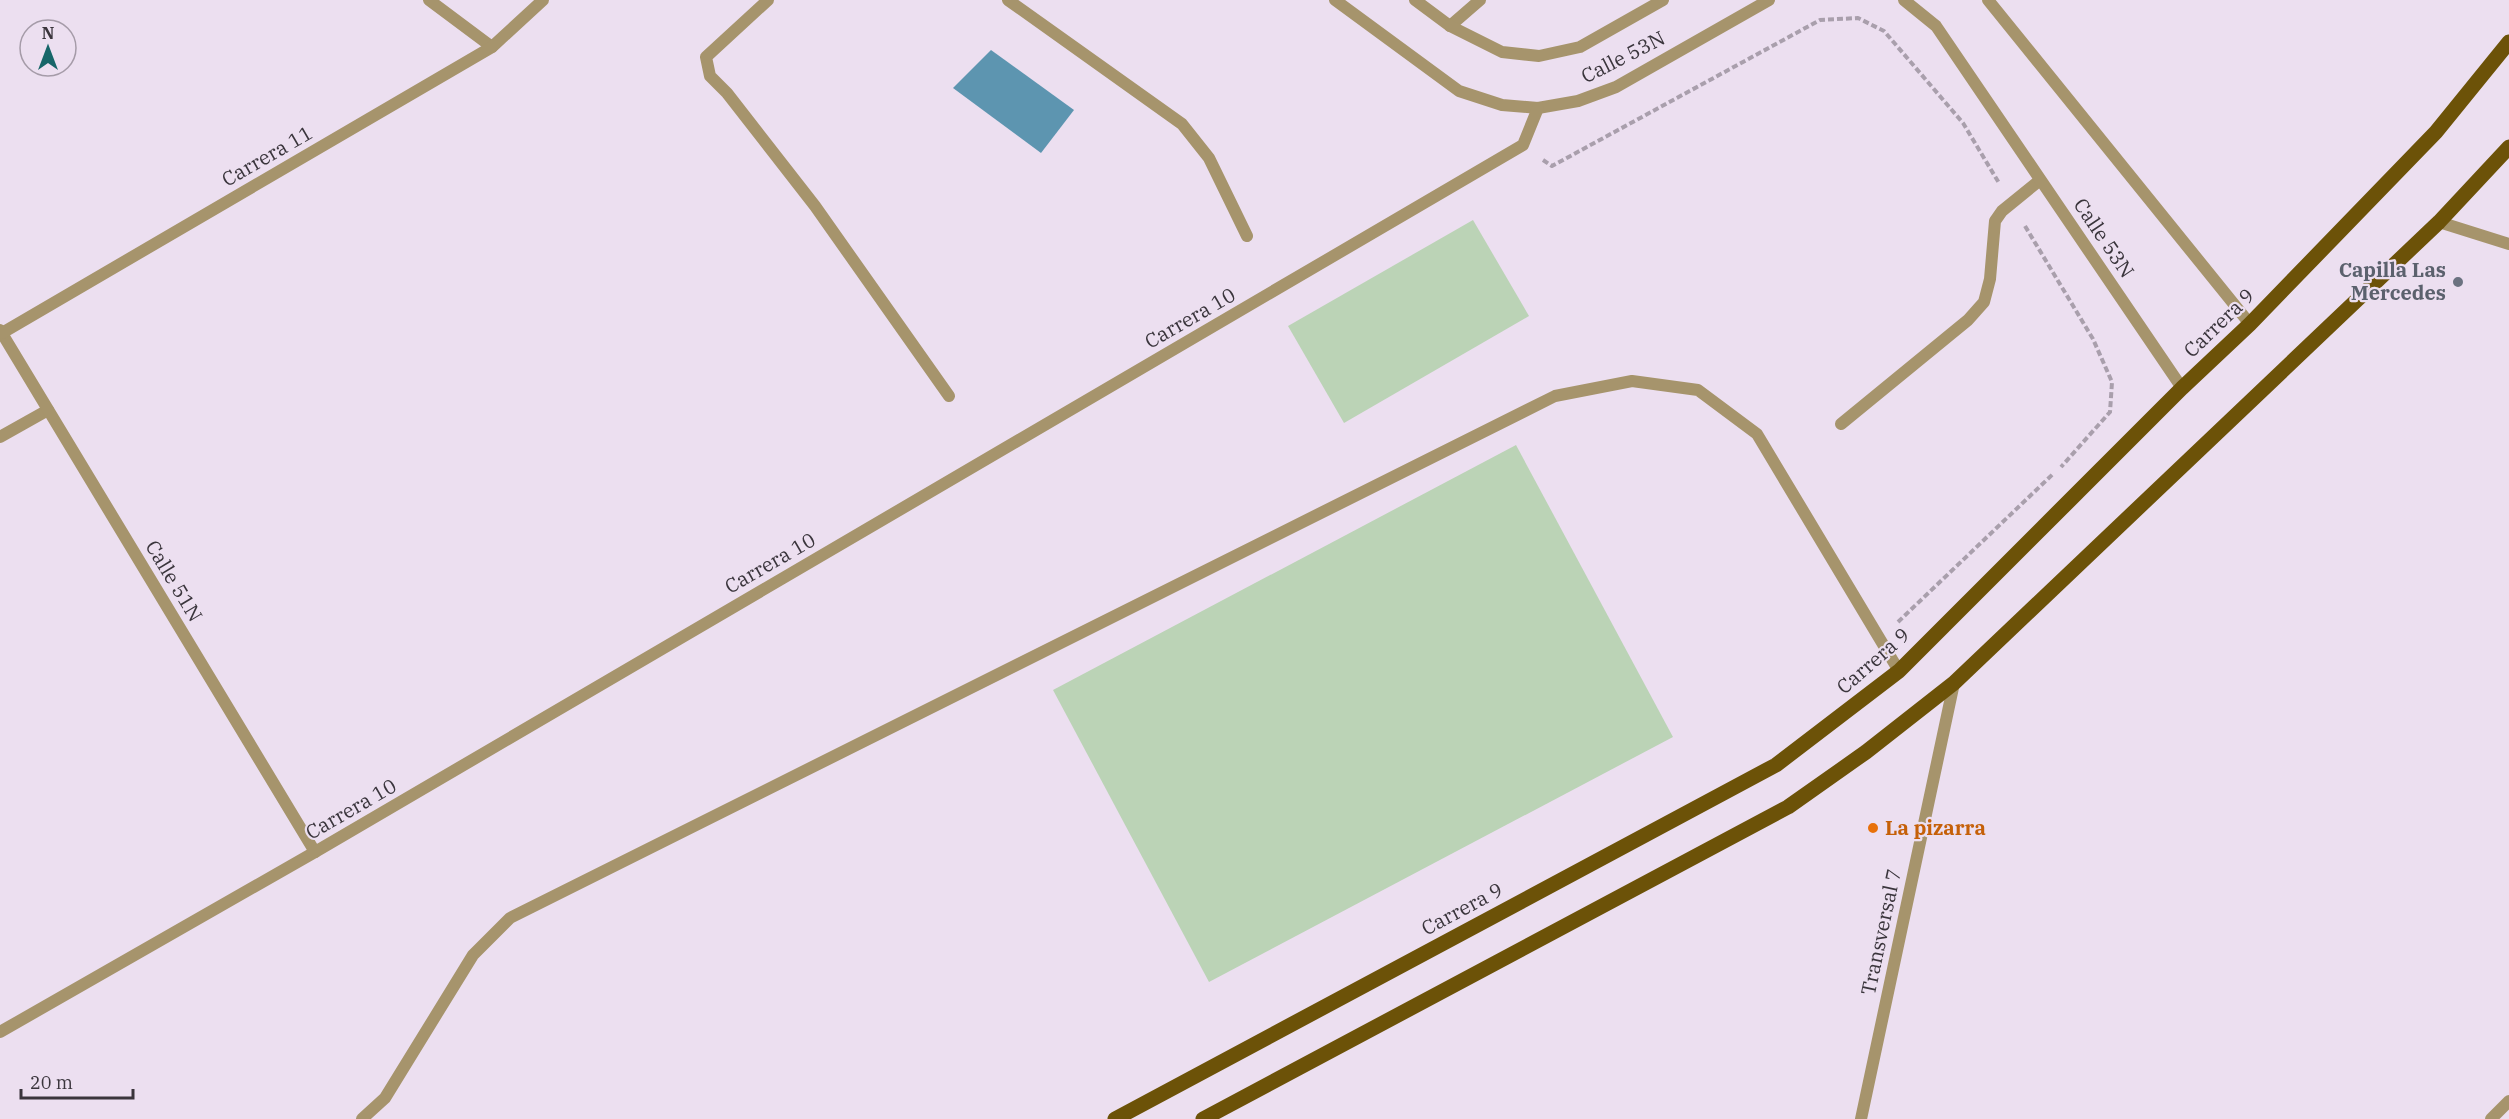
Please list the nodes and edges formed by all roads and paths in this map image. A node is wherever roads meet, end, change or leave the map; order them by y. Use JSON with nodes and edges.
{"nodes":[{"id":1,"x":429,"y":0,"type":"edge"},
{"id":2,"x":543,"y":0,"type":"edge"},
{"id":3,"x":768,"y":0,"type":"edge"},
{"id":4,"x":1008,"y":0,"type":"edge"},
{"id":5,"x":1335,"y":0,"type":"edge"},
{"id":6,"x":1416,"y":0,"type":"edge"},
{"id":7,"x":1480,"y":0,"type":"edge"},
{"id":8,"x":1663,"y":0,"type":"edge"},
{"id":9,"x":1769,"y":0,"type":"edge"},
{"id":10,"x":1904,"y":0,"type":"edge"},
{"id":11,"x":1988,"y":0,"type":"edge"},
{"id":12,"x":1450,"y":26,"type":"junction"},
{"id":13,"x":2509,"y":42,"type":"edge"},
{"id":14,"x":492,"y":47,"type":"junction"},
{"id":15,"x":1538,"y":108,"type":"junction"},
{"id":16,"x":2509,"y":147,"type":"edge"},
{"id":17,"x":1552,"y":166,"type":"dead end"},
{"id":18,"x":2040,"y":180,"type":"junction"},
{"id":19,"x":2011,"y":202,"type":"junction"},
{"id":20,"x":2439,"y":222,"type":"junction"},
{"id":21,"x":1247,"y":236,"type":"dead end"},
{"id":22,"x":2509,"y":244,"type":"edge"},
{"id":23,"x":2250,"y":324,"type":"junction"},
{"id":24,"x":1,"y":332,"type":"edge"},
{"id":25,"x":2182,"y":388,"type":"junction"},
{"id":26,"x":949,"y":396,"type":"dead end"},
{"id":27,"x":48,"y":410,"type":"junction"},
{"id":28,"x":1841,"y":424,"type":"dead end"},
{"id":29,"x":0,"y":437,"type":"edge"},
{"id":30,"x":1880,"y":639,"type":"junction"},
{"id":31,"x":1899,"y":670,"type":"junction"},
{"id":32,"x":1954,"y":683,"type":"junction"},
{"id":33,"x":315,"y":852,"type":"junction"},
{"id":34,"x":0,"y":1032,"type":"edge"},
{"id":35,"x":2509,"y":1101,"type":"edge"},
{"id":36,"x":362,"y":1119,"type":"edge"},
{"id":37,"x":1115,"y":1119,"type":"edge"},
{"id":38,"x":1203,"y":1119,"type":"edge"},
{"id":39,"x":1861,"y":1119,"type":"edge"},
{"id":40,"x":2491,"y":1119,"type":"edge"}],
"edges":[{"from":1,"to":14,"type":"street"},
{"from":2,"to":14,"type":"street","name":"Carrera 11"},
{"from":3,"to":26,"type":"street"},
{"from":4,"to":21,"type":"street"},
{"from":5,"to":15,"type":"street","name":"Calle 53N"},
{"from":6,"to":12,"type":"street","name":"Calle 53N"},
{"from":7,"to":12,"type":"street"},
{"from":8,"to":12,"type":"street","name":"Calle 53N"},
{"from":9,"to":15,"type":"street","name":"Calle 53N"},
{"from":10,"to":18,"type":"street","name":"Calle 53N"},
{"from":11,"to":23,"type":"street"},
{"from":13,"to":23,"type":"main road","name":"Carrera 9"},
{"from":14,"to":24,"type":"street","name":"Carrera 11"},
{"from":15,"to":33,"type":"street","name":"Carrera 10"},
{"from":16,"to":20,"type":"main road"},
{"from":17,"to":19,"type":"path"},
{"from":18,"to":19,"type":"street"},
{"from":18,"to":25,"type":"street","name":"Calle 53N"},
{"from":19,"to":28,"type":"street"},
{"from":19,"to":30,"type":"path"},
{"from":20,"to":22,"type":"street"},
{"from":20,"to":32,"type":"main road"},
{"from":23,"to":25,"type":"main road","name":"Carrera 9"},
{"from":24,"to":27,"type":"street","name":"Calle 51N"},
{"from":25,"to":31,"type":"main road","name":"Carrera 9"},
{"from":27,"to":29,"type":"street"},
{"from":27,"to":33,"type":"street","name":"Calle 51N"},
{"from":30,"to":31,"type":"street"},
{"from":30,"to":36,"type":"street"},
{"from":31,"to":37,"type":"main road","name":"Carrera 9"},
{"from":32,"to":38,"type":"main road"},
{"from":32,"to":39,"type":"street","name":"Transversal 7"},
{"from":33,"to":34,"type":"street","name":"Carrera 10"},
{"from":35,"to":40,"type":"street"}]}
